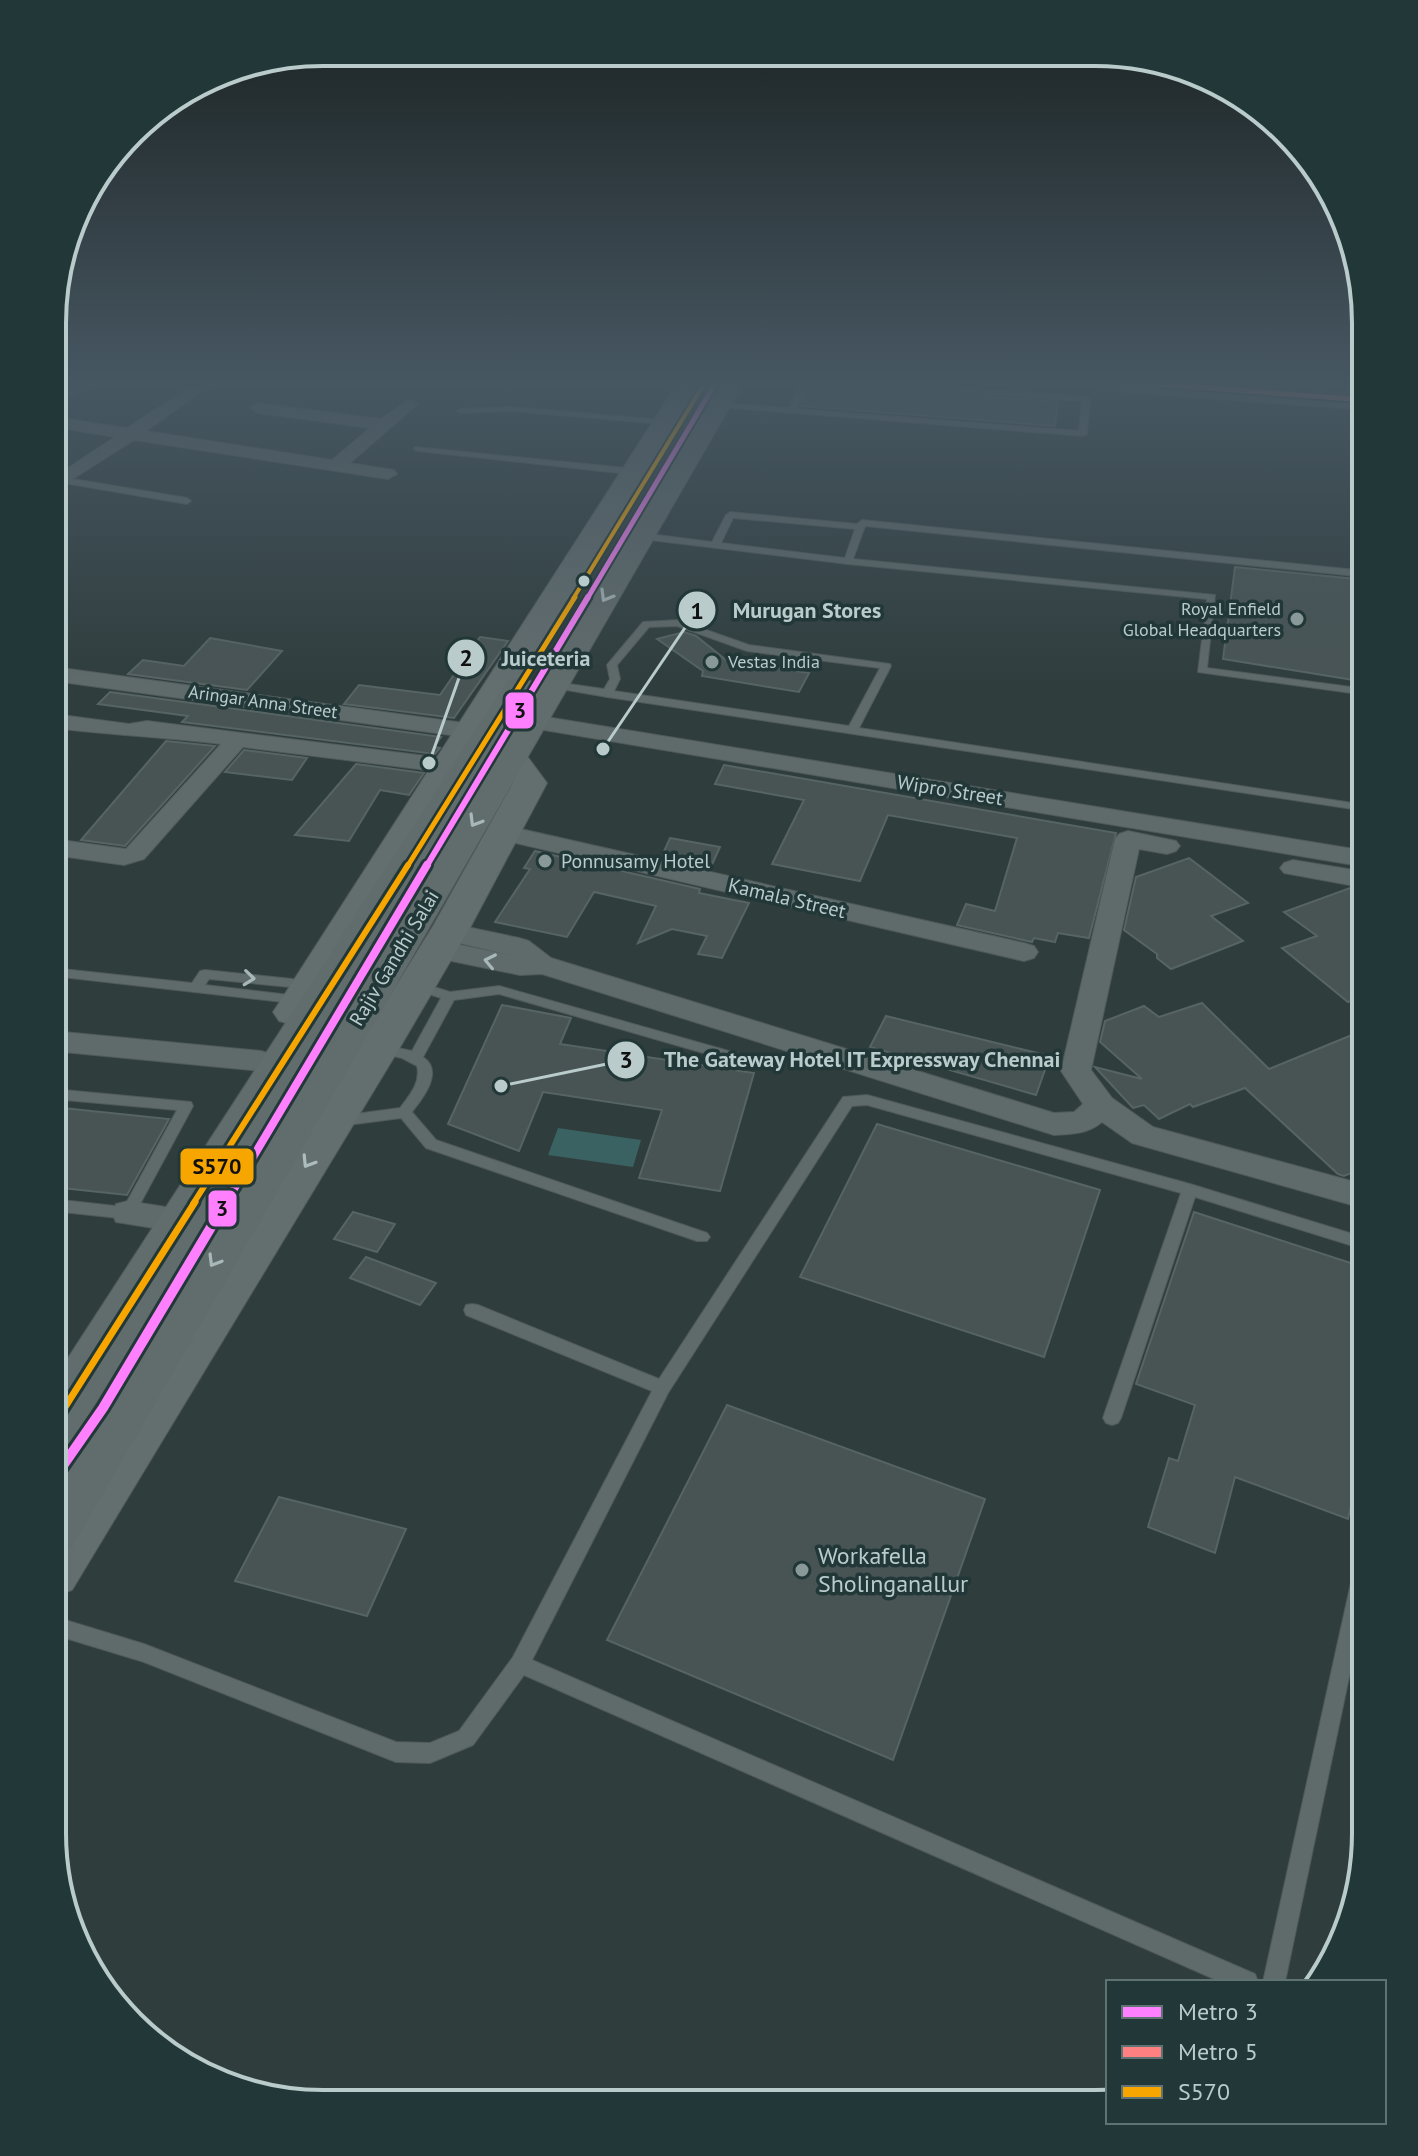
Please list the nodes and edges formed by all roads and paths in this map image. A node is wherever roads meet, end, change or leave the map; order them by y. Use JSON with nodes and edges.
{"nodes":[{"id":1,"x":70,"y":485,"type":"edge"},
{"id":2,"x":628,"y":485,"type":"edge"},
{"id":3,"x":652,"y":485,"type":"edge"},
{"id":4,"x":667,"y":485,"type":"edge"},
{"id":5,"x":187,"y":501,"type":"dead end"},
{"id":6,"x":860,"y":527,"type":"junction"},
{"id":7,"x":642,"y":536,"type":"junction"},
{"id":8,"x":715,"y":545,"type":"junction"},
{"id":9,"x":848,"y":561,"type":"junction"},
{"id":10,"x":1352,"y":573,"type":"edge"},
{"id":11,"x":66,"y":676,"type":"edge"},
{"id":12,"x":555,"y":685,"type":"junction"},
{"id":13,"x":1352,"y":690,"type":"edge"},
{"id":14,"x":607,"y":694,"type":"junction"},
{"id":15,"x":534,"y":722,"type":"junction"},
{"id":16,"x":66,"y":723,"type":"edge"},
{"id":17,"x":472,"y":731,"type":"junction"},
{"id":18,"x":852,"y":731,"type":"junction"},
{"id":19,"x":238,"y":739,"type":"junction"},
{"id":20,"x":512,"y":759,"type":"junction"},
{"id":21,"x":450,"y":766,"type":"junction"},
{"id":22,"x":1352,"y":806,"type":"edge"},
{"id":23,"x":1130,"y":830,"type":"junction"},
{"id":24,"x":503,"y":833,"type":"junction"},
{"id":25,"x":66,"y":849,"type":"edge"},
{"id":26,"x":1352,"y":857,"type":"edge"},
{"id":27,"x":1352,"y":877,"type":"edge"},
{"id":28,"x":1024,"y":952,"type":"dead end"},
{"id":29,"x":437,"y":965,"type":"junction"},
{"id":30,"x":66,"y":973,"type":"edge"},
{"id":31,"x":288,"y":1032,"type":"junction"},
{"id":32,"x":66,"y":1041,"type":"edge"},
{"id":33,"x":397,"y":1054,"type":"junction"},
{"id":34,"x":752,"y":1062,"type":"dead end"},
{"id":35,"x":66,"y":1095,"type":"edge"},
{"id":36,"x":325,"y":1104,"type":"junction"},
{"id":37,"x":1101,"y":1106,"type":"junction"},
{"id":38,"x":404,"y":1112,"type":"junction"},
{"id":39,"x":233,"y":1142,"type":"junction"},
{"id":40,"x":280,"y":1150,"type":"junction"},
{"id":41,"x":1190,"y":1190,"type":"junction"},
{"id":42,"x":1351,"y":1193,"type":"edge"},
{"id":43,"x":66,"y":1206,"type":"edge"},
{"id":44,"x":144,"y":1215,"type":"junction"},
{"id":45,"x":702,"y":1237,"type":"dead end"},
{"id":46,"x":1351,"y":1240,"type":"edge"},
{"id":47,"x":472,"y":1310,"type":"dead end"},
{"id":48,"x":66,"y":1358,"type":"edge"},
{"id":49,"x":662,"y":1388,"type":"junction"},
{"id":50,"x":66,"y":1407,"type":"edge"},
{"id":51,"x":1112,"y":1418,"type":"dead end"},
{"id":52,"x":66,"y":1432,"type":"edge"},
{"id":53,"x":106,"y":1444,"type":"junction"},
{"id":54,"x":66,"y":1507,"type":"edge"},
{"id":55,"x":66,"y":1548,"type":"edge"},
{"id":56,"x":1351,"y":1624,"type":"edge"},
{"id":57,"x":66,"y":1629,"type":"edge"},
{"id":58,"x":520,"y":1664,"type":"junction"},
{"id":59,"x":1242,"y":1980,"type":"edge"},
{"id":60,"x":1274,"y":1980,"type":"edge"}],
"edges":[{"from":1,"to":5,"type":"lane"},
{"from":2,"to":17,"type":"street"},
{"from":3,"to":31,"type":"main road","name":"Rajiv Gandhi Salai"},
{"from":4,"to":7,"type":"main road","name":"Rajiv Gandhi Salai"},
{"from":6,"to":8,"type":"lane"},
{"from":6,"to":9,"type":"lane"},
{"from":6,"to":10,"type":"lane"},
{"from":7,"to":8,"type":"lane"},
{"from":7,"to":12,"type":"main road","name":"Rajiv Gandhi Salai","one_way":true},
{"from":8,"to":9,"type":"lane"},
{"from":9,"to":13,"type":"lane"},
{"from":11,"to":17,"type":"street","name":"Aringar Anna Street"},
{"from":12,"to":14,"type":"lane"},
{"from":12,"to":15,"type":"main road","name":"Rajiv Gandhi Salai"},
{"from":14,"to":18,"type":"lane"},
{"from":14,"to":18,"type":"lane"},
{"from":15,"to":20,"type":"main road","name":"Rajiv Gandhi Salai"},
{"from":15,"to":23,"type":"street","name":"Wipro Street"},
{"from":16,"to":19,"type":"street"},
{"from":17,"to":21,"type":"street"},
{"from":18,"to":22,"type":"lane"},
{"from":19,"to":21,"type":"street"},
{"from":19,"to":25,"type":"street"},
{"from":20,"to":24,"type":"street"},
{"from":20,"to":36,"type":"main road","name":"Rajiv Gandhi Salai","one_way":true},
{"from":21,"to":31,"type":"street"},
{"from":23,"to":26,"type":"street","name":"Wipro Street"},
{"from":23,"to":27,"type":"street"},
{"from":23,"to":37,"type":"street"},
{"from":24,"to":28,"type":"street","name":"Kamala Street"},
{"from":24,"to":29,"type":"street"},
{"from":29,"to":33,"type":"street"},
{"from":29,"to":34,"type":"lane"},
{"from":29,"to":37,"type":"street"},
{"from":30,"to":31,"type":"lane"},
{"from":31,"to":32,"type":"street"},
{"from":31,"to":36,"type":"main road"},
{"from":31,"to":39,"type":"main road","name":"Rajiv Gandhi Salai"},
{"from":31,"to":44,"type":"street"},
{"from":33,"to":36,"type":"street"},
{"from":33,"to":38,"type":"lane"},
{"from":35,"to":44,"type":"lane"},
{"from":36,"to":38,"type":"lane"},
{"from":36,"to":40,"type":"main road","name":"Rajiv Gandhi Salai"},
{"from":36,"to":55,"type":"street","one_way":true},
{"from":37,"to":42,"type":"street"},
{"from":38,"to":45,"type":"lane"},
{"from":39,"to":40,"type":"main road"},
{"from":39,"to":50,"type":"main road","name":"Rajiv Gandhi Salai"},
{"from":40,"to":53,"type":"main road","name":"Rajiv Gandhi Salai","one_way":true},
{"from":41,"to":46,"type":"lane"},
{"from":41,"to":49,"type":"lane"},
{"from":41,"to":51,"type":"lane"},
{"from":43,"to":44,"type":"lane"},
{"from":44,"to":48,"type":"street"},
{"from":47,"to":49,"type":"lane"},
{"from":49,"to":58,"type":"lane"},
{"from":52,"to":53,"type":"main road"},
{"from":53,"to":54,"type":"main road","name":"Rajiv Gandhi Salai"},
{"from":56,"to":60,"type":"lane"},
{"from":57,"to":58,"type":"lane"},
{"from":58,"to":59,"type":"lane"}]}
